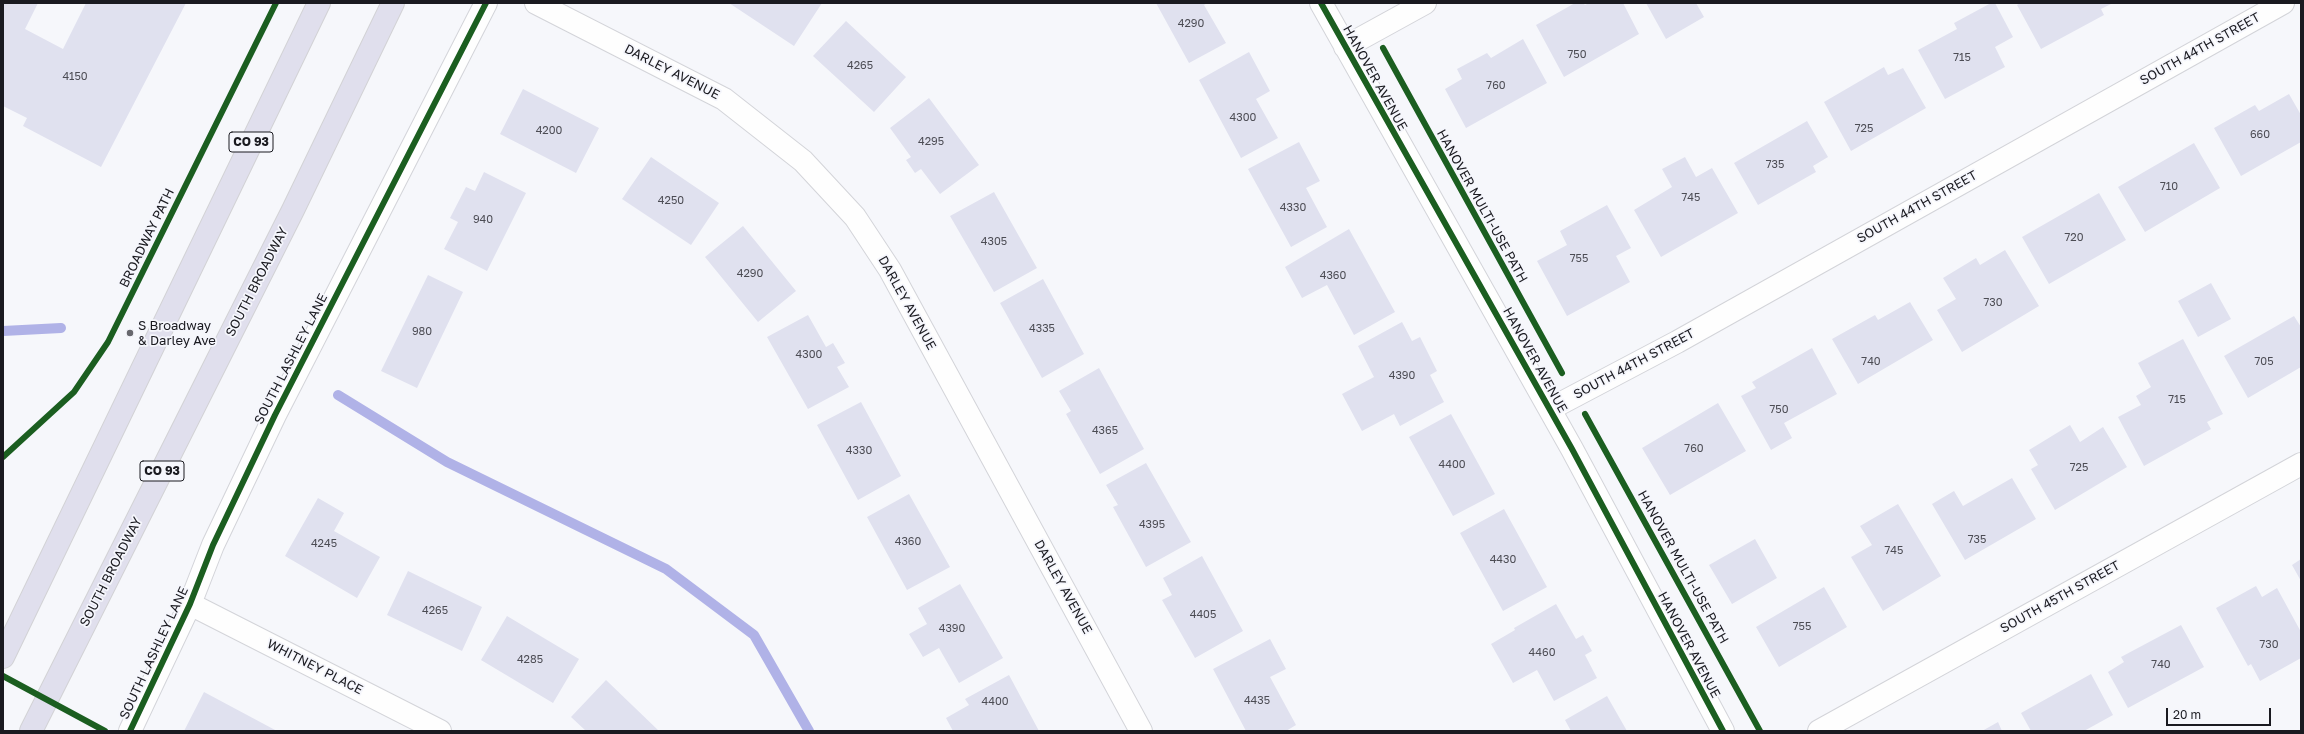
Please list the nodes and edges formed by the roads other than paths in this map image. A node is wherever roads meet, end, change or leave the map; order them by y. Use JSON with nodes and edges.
{"nodes":[{"id":1,"x":319,"y":3,"type":"edge"},
{"id":2,"x":393,"y":3,"type":"edge"},
{"id":3,"x":486,"y":3,"type":"edge"},
{"id":4,"x":536,"y":3,"type":"edge"},
{"id":5,"x":1321,"y":3,"type":"edge"},
{"id":6,"x":1425,"y":3,"type":"edge"},
{"id":7,"x":2283,"y":3,"type":"edge"},
{"id":8,"x":1345,"y":47,"type":"junction"},
{"id":9,"x":1550,"y":409,"type":"junction"},
{"id":10,"x":2301,"y":464,"type":"edge"},
{"id":11,"x":190,"y":604,"type":"junction"},
{"id":12,"x":3,"y":657,"type":"edge"},
{"id":13,"x":31,"y":731,"type":"edge"},
{"id":14,"x":130,"y":731,"type":"edge"},
{"id":15,"x":440,"y":731,"type":"edge"},
{"id":16,"x":1141,"y":731,"type":"edge"},
{"id":17,"x":1723,"y":731,"type":"edge"},
{"id":18,"x":1819,"y":731,"type":"edge"}],
"edges":[{"from":1,"to":12,"type":"highway","number":"CO 93"},
{"from":2,"to":13,"type":"highway","name":"SOUTH BROADWAY","number":"CO 93"},
{"from":3,"to":11,"type":"street","name":"SOUTH LASHLEY LANE"},
{"from":4,"to":16,"type":"street","name":"DARLEY AVENUE"},
{"from":5,"to":8,"type":"street","name":"HANOVER AVENUE"},
{"from":6,"to":8,"type":"street"},
{"from":7,"to":9,"type":"street","name":"SOUTH 44TH STREET"},
{"from":8,"to":9,"type":"street","name":"HANOVER AVENUE"},
{"from":9,"to":17,"type":"street","name":"HANOVER AVENUE"},
{"from":10,"to":18,"type":"street","name":"SOUTH 45TH STREET"},
{"from":11,"to":14,"type":"street","name":"SOUTH LASHLEY LANE"},
{"from":11,"to":15,"type":"street","name":"WHITNEY PLACE"}]}
